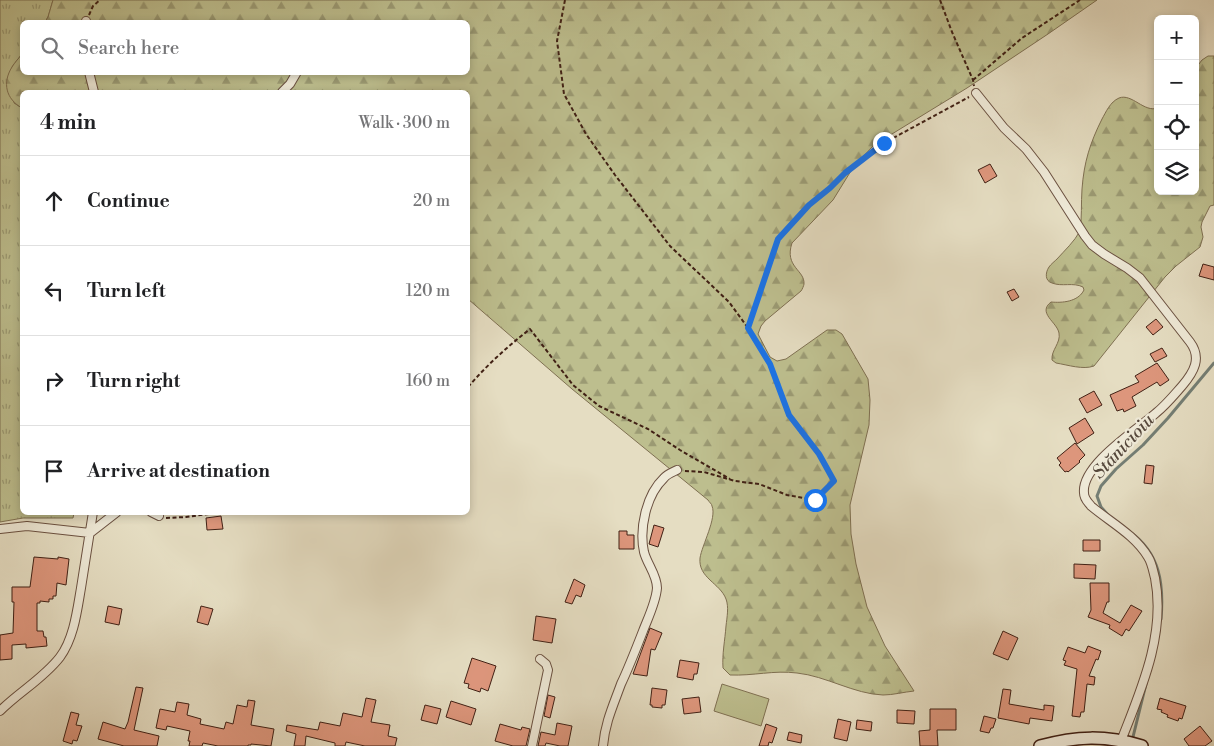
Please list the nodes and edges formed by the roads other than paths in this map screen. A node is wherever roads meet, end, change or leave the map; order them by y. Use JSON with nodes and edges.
{"nodes":[{"id":1,"x":90,"y":75,"type":"edge"},
{"id":2,"x":295,"y":75,"type":"edge"},
{"id":3,"x":94,"y":90,"type":"edge"},
{"id":4,"x":284,"y":90,"type":"edge"},
{"id":5,"x":976,"y":93,"type":"road end"},
{"id":6,"x":677,"y":470,"type":"road end"},
{"id":7,"x":93,"y":515,"type":"edge"},
{"id":8,"x":113,"y":515,"type":"edge"},
{"id":9,"x":0,"y":529,"type":"edge"},
{"id":10,"x":90,"y":533,"type":"junction"},
{"id":11,"x":540,"y":659,"type":"dead end"},
{"id":12,"x":0,"y":711,"type":"edge"},
{"id":13,"x":1123,"y":741,"type":"junction"},
{"id":14,"x":1140,"y":745,"type":"edge"},
{"id":15,"x":532,"y":746,"type":"edge"},
{"id":16,"x":603,"y":746,"type":"edge"},
{"id":17,"x":1040,"y":746,"type":"edge"}],
"edges":[{"from":1,"to":3,"type":"street"},
{"from":2,"to":4,"type":"street"},
{"from":5,"to":13,"type":"street"},
{"from":6,"to":16,"type":"street"},
{"from":7,"to":10,"type":"street"},
{"from":8,"to":10,"type":"street"},
{"from":9,"to":10,"type":"street"},
{"from":10,"to":12,"type":"street"},
{"from":11,"to":15,"type":"street"},
{"from":13,"to":14,"type":"main road"},
{"from":13,"to":17,"type":"main road"}]}
